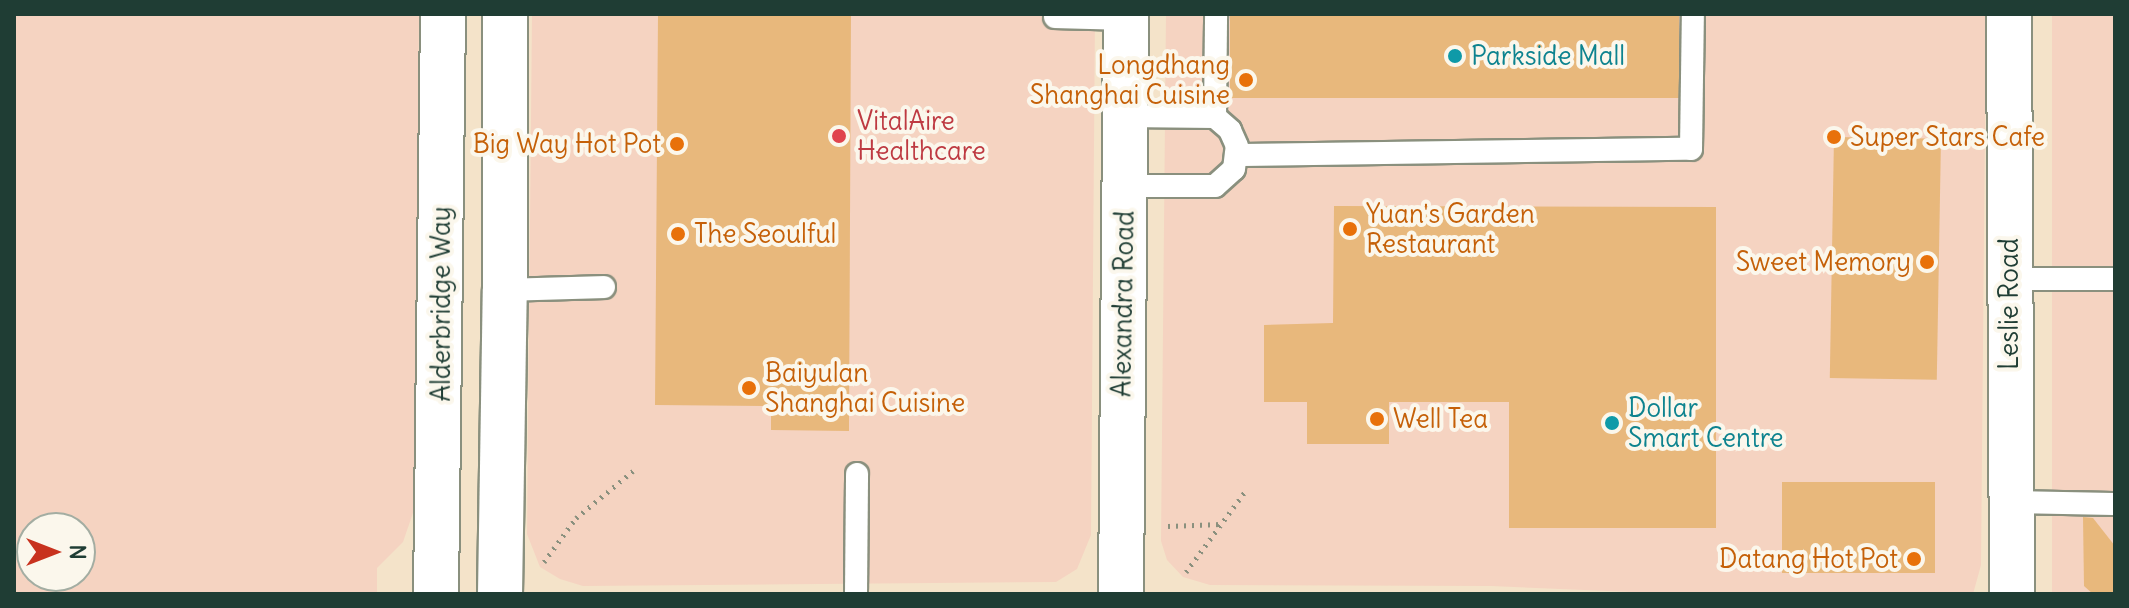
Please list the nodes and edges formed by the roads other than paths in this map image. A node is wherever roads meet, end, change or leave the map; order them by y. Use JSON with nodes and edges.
{"nodes":[{"id":1,"x":443,"y":14,"type":"edge"},
{"id":2,"x":505,"y":14,"type":"edge"},
{"id":3,"x":1216,"y":14,"type":"edge"},
{"id":4,"x":1693,"y":14,"type":"edge"},
{"id":5,"x":2009,"y":14,"type":"edge"},
{"id":6,"x":1055,"y":17,"type":"dead end"},
{"id":7,"x":1126,"y":17,"type":"edge"},
{"id":8,"x":1125,"y":116,"type":"junction"},
{"id":9,"x":1215,"y":117,"type":"junction"},
{"id":10,"x":1236,"y":155,"type":"junction"},
{"id":11,"x":1124,"y":186,"type":"junction"},
{"id":12,"x":2009,"y":279,"type":"junction"},
{"id":13,"x":2115,"y":279,"type":"edge"},
{"id":14,"x":604,"y":287,"type":"dead end"},
{"id":15,"x":505,"y":290,"type":"junction"},
{"id":16,"x":857,"y":474,"type":"dead end"},
{"id":17,"x":2011,"y":502,"type":"junction"},
{"id":18,"x":2115,"y":504,"type":"edge"},
{"id":19,"x":436,"y":594,"type":"edge"},
{"id":20,"x":500,"y":594,"type":"edge"},
{"id":21,"x":856,"y":594,"type":"edge"},
{"id":22,"x":1121,"y":594,"type":"edge"},
{"id":23,"x":2012,"y":594,"type":"edge"}],
"edges":[{"from":1,"to":19,"type":"street","name":"Alderbridge Way"},
{"from":2,"to":15,"type":"street"},
{"from":3,"to":9,"type":"lane"},
{"from":4,"to":10,"type":"lane"},
{"from":5,"to":12,"type":"street","name":"Leslie Road"},
{"from":6,"to":7,"type":"lane"},
{"from":7,"to":8,"type":"street","name":"Alexandra Road"},
{"from":8,"to":9,"type":"lane"},
{"from":8,"to":11,"type":"street","name":"Alexandra Road"},
{"from":9,"to":10,"type":"lane"},
{"from":10,"to":11,"type":"lane"},
{"from":11,"to":22,"type":"street","name":"Alexandra Road"},
{"from":12,"to":13,"type":"lane"},
{"from":12,"to":17,"type":"street","name":"Leslie Road"},
{"from":14,"to":15,"type":"lane"},
{"from":15,"to":20,"type":"street"},
{"from":16,"to":21,"type":"lane"},
{"from":17,"to":18,"type":"lane"},
{"from":17,"to":23,"type":"street","name":"Leslie Road"}]}
